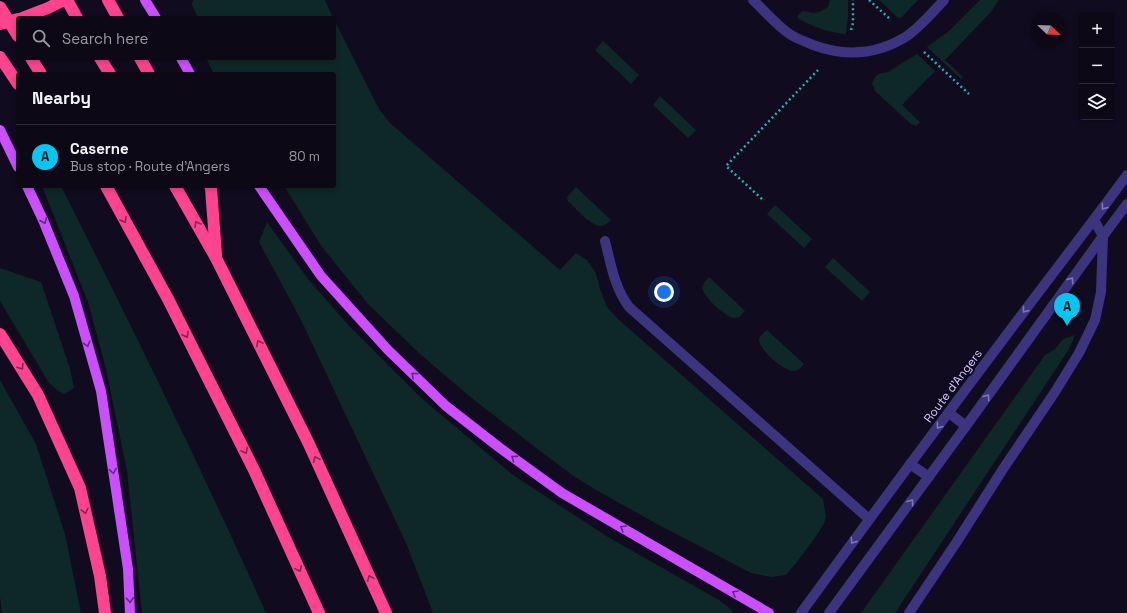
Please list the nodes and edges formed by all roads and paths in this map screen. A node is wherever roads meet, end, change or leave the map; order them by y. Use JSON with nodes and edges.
{"nodes":[{"id":1,"x":65,"y":0,"type":"edge"},
{"id":2,"x":108,"y":0,"type":"edge"},
{"id":3,"x":145,"y":0,"type":"edge"},
{"id":4,"x":753,"y":0,"type":"edge"},
{"id":5,"x":853,"y":0,"type":"edge"},
{"id":6,"x":944,"y":0,"type":"edge"},
{"id":7,"x":0,"y":7,"type":"edge"},
{"id":8,"x":27,"y":16,"type":"edge"},
{"id":9,"x":76,"y":16,"type":"edge"},
{"id":10,"x":117,"y":16,"type":"edge"},
{"id":11,"x":155,"y":16,"type":"edge"},
{"id":12,"x":16,"y":20,"type":"edge"},
{"id":13,"x":0,"y":24,"type":"edge"},
{"id":14,"x":16,"y":33,"type":"edge"},
{"id":15,"x":835,"y":51,"type":"junction"},
{"id":16,"x":0,"y":57,"type":"edge"},
{"id":17,"x":32,"y":60,"type":"edge"},
{"id":18,"x":101,"y":60,"type":"edge"},
{"id":19,"x":141,"y":60,"type":"edge"},
{"id":20,"x":182,"y":60,"type":"edge"},
{"id":21,"x":40,"y":72,"type":"edge"},
{"id":22,"x":109,"y":72,"type":"edge"},
{"id":23,"x":147,"y":72,"type":"edge"},
{"id":24,"x":189,"y":72,"type":"edge"},
{"id":25,"x":16,"y":81,"type":"edge"},
{"id":26,"x":0,"y":130,"type":"edge"},
{"id":27,"x":16,"y":163,"type":"edge"},
{"id":28,"x":1127,"y":175,"type":"edge"},
{"id":29,"x":28,"y":188,"type":"edge"},
{"id":30,"x":107,"y":188,"type":"edge"},
{"id":31,"x":176,"y":188,"type":"edge"},
{"id":32,"x":211,"y":188,"type":"edge"},
{"id":33,"x":260,"y":188,"type":"edge"},
{"id":34,"x":762,"y":199,"type":"dead end"},
{"id":35,"x":1127,"y":204,"type":"edge"},
{"id":36,"x":1094,"y":220,"type":"junction"},
{"id":37,"x":1103,"y":236,"type":"junction"},
{"id":38,"x":605,"y":241,"type":"dead end"},
{"id":39,"x":216,"y":258,"type":"junction"},
{"id":40,"x":0,"y":334,"type":"edge"},
{"id":41,"x":949,"y":413,"type":"junction"},
{"id":42,"x":966,"y":426,"type":"junction"},
{"id":43,"x":910,"y":464,"type":"junction"},
{"id":44,"x":929,"y":477,"type":"junction"},
{"id":45,"x":869,"y":519,"type":"junction"},
{"id":46,"x":104,"y":613,"type":"edge"},
{"id":47,"x":130,"y":613,"type":"edge"},
{"id":48,"x":319,"y":613,"type":"edge"},
{"id":49,"x":386,"y":613,"type":"edge"},
{"id":50,"x":769,"y":613,"type":"edge"},
{"id":51,"x":800,"y":613,"type":"edge"},
{"id":52,"x":829,"y":613,"type":"edge"},
{"id":53,"x":909,"y":613,"type":"edge"}],
"edges":[{"from":1,"to":8,"type":"highway"},
{"from":1,"to":9,"type":"highway"},
{"from":2,"to":10,"type":"highway"},
{"from":3,"to":11,"type":"main road"},
{"from":4,"to":15,"type":"street"},
{"from":5,"to":15,"type":"path"},
{"from":6,"to":15,"type":"street"},
{"from":7,"to":14,"type":"highway"},
{"from":12,"to":13,"type":"highway","bridge":true},
{"from":15,"to":34,"type":"path"},
{"from":16,"to":25,"type":"highway"},
{"from":17,"to":21,"type":"highway"},
{"from":18,"to":22,"type":"highway"},
{"from":19,"to":23,"type":"highway"},
{"from":20,"to":24,"type":"main road"},
{"from":26,"to":27,"type":"main road"},
{"from":28,"to":36,"type":"street","name":"Route d’Angers","one_way":true},
{"from":29,"to":47,"type":"main road","one_way":true},
{"from":30,"to":48,"type":"highway","one_way":true},
{"from":39,"to":31,"type":"highway","one_way":true},
{"from":32,"to":39,"type":"highway"},
{"from":50,"to":33,"type":"main road","one_way":true},
{"from":35,"to":37,"type":"street"},
{"from":36,"to":37,"type":"street"},
{"from":36,"to":41,"type":"street","name":"Route d’Angers","one_way":true},
{"from":42,"to":37,"type":"street","one_way":true},
{"from":37,"to":53,"type":"street"},
{"from":38,"to":45,"type":"street"},
{"from":49,"to":39,"type":"highway","one_way":true},
{"from":40,"to":46,"type":"highway","one_way":true},
{"from":41,"to":42,"type":"street"},
{"from":41,"to":43,"type":"street","name":"Route d’Angers","one_way":true},
{"from":42,"to":44,"type":"street"},
{"from":43,"to":44,"type":"street"},
{"from":43,"to":45,"type":"street","name":"Route d’Angers"},
{"from":52,"to":44,"type":"street","one_way":true},
{"from":45,"to":51,"type":"street","name":"Route d’Angers","one_way":true}]}
